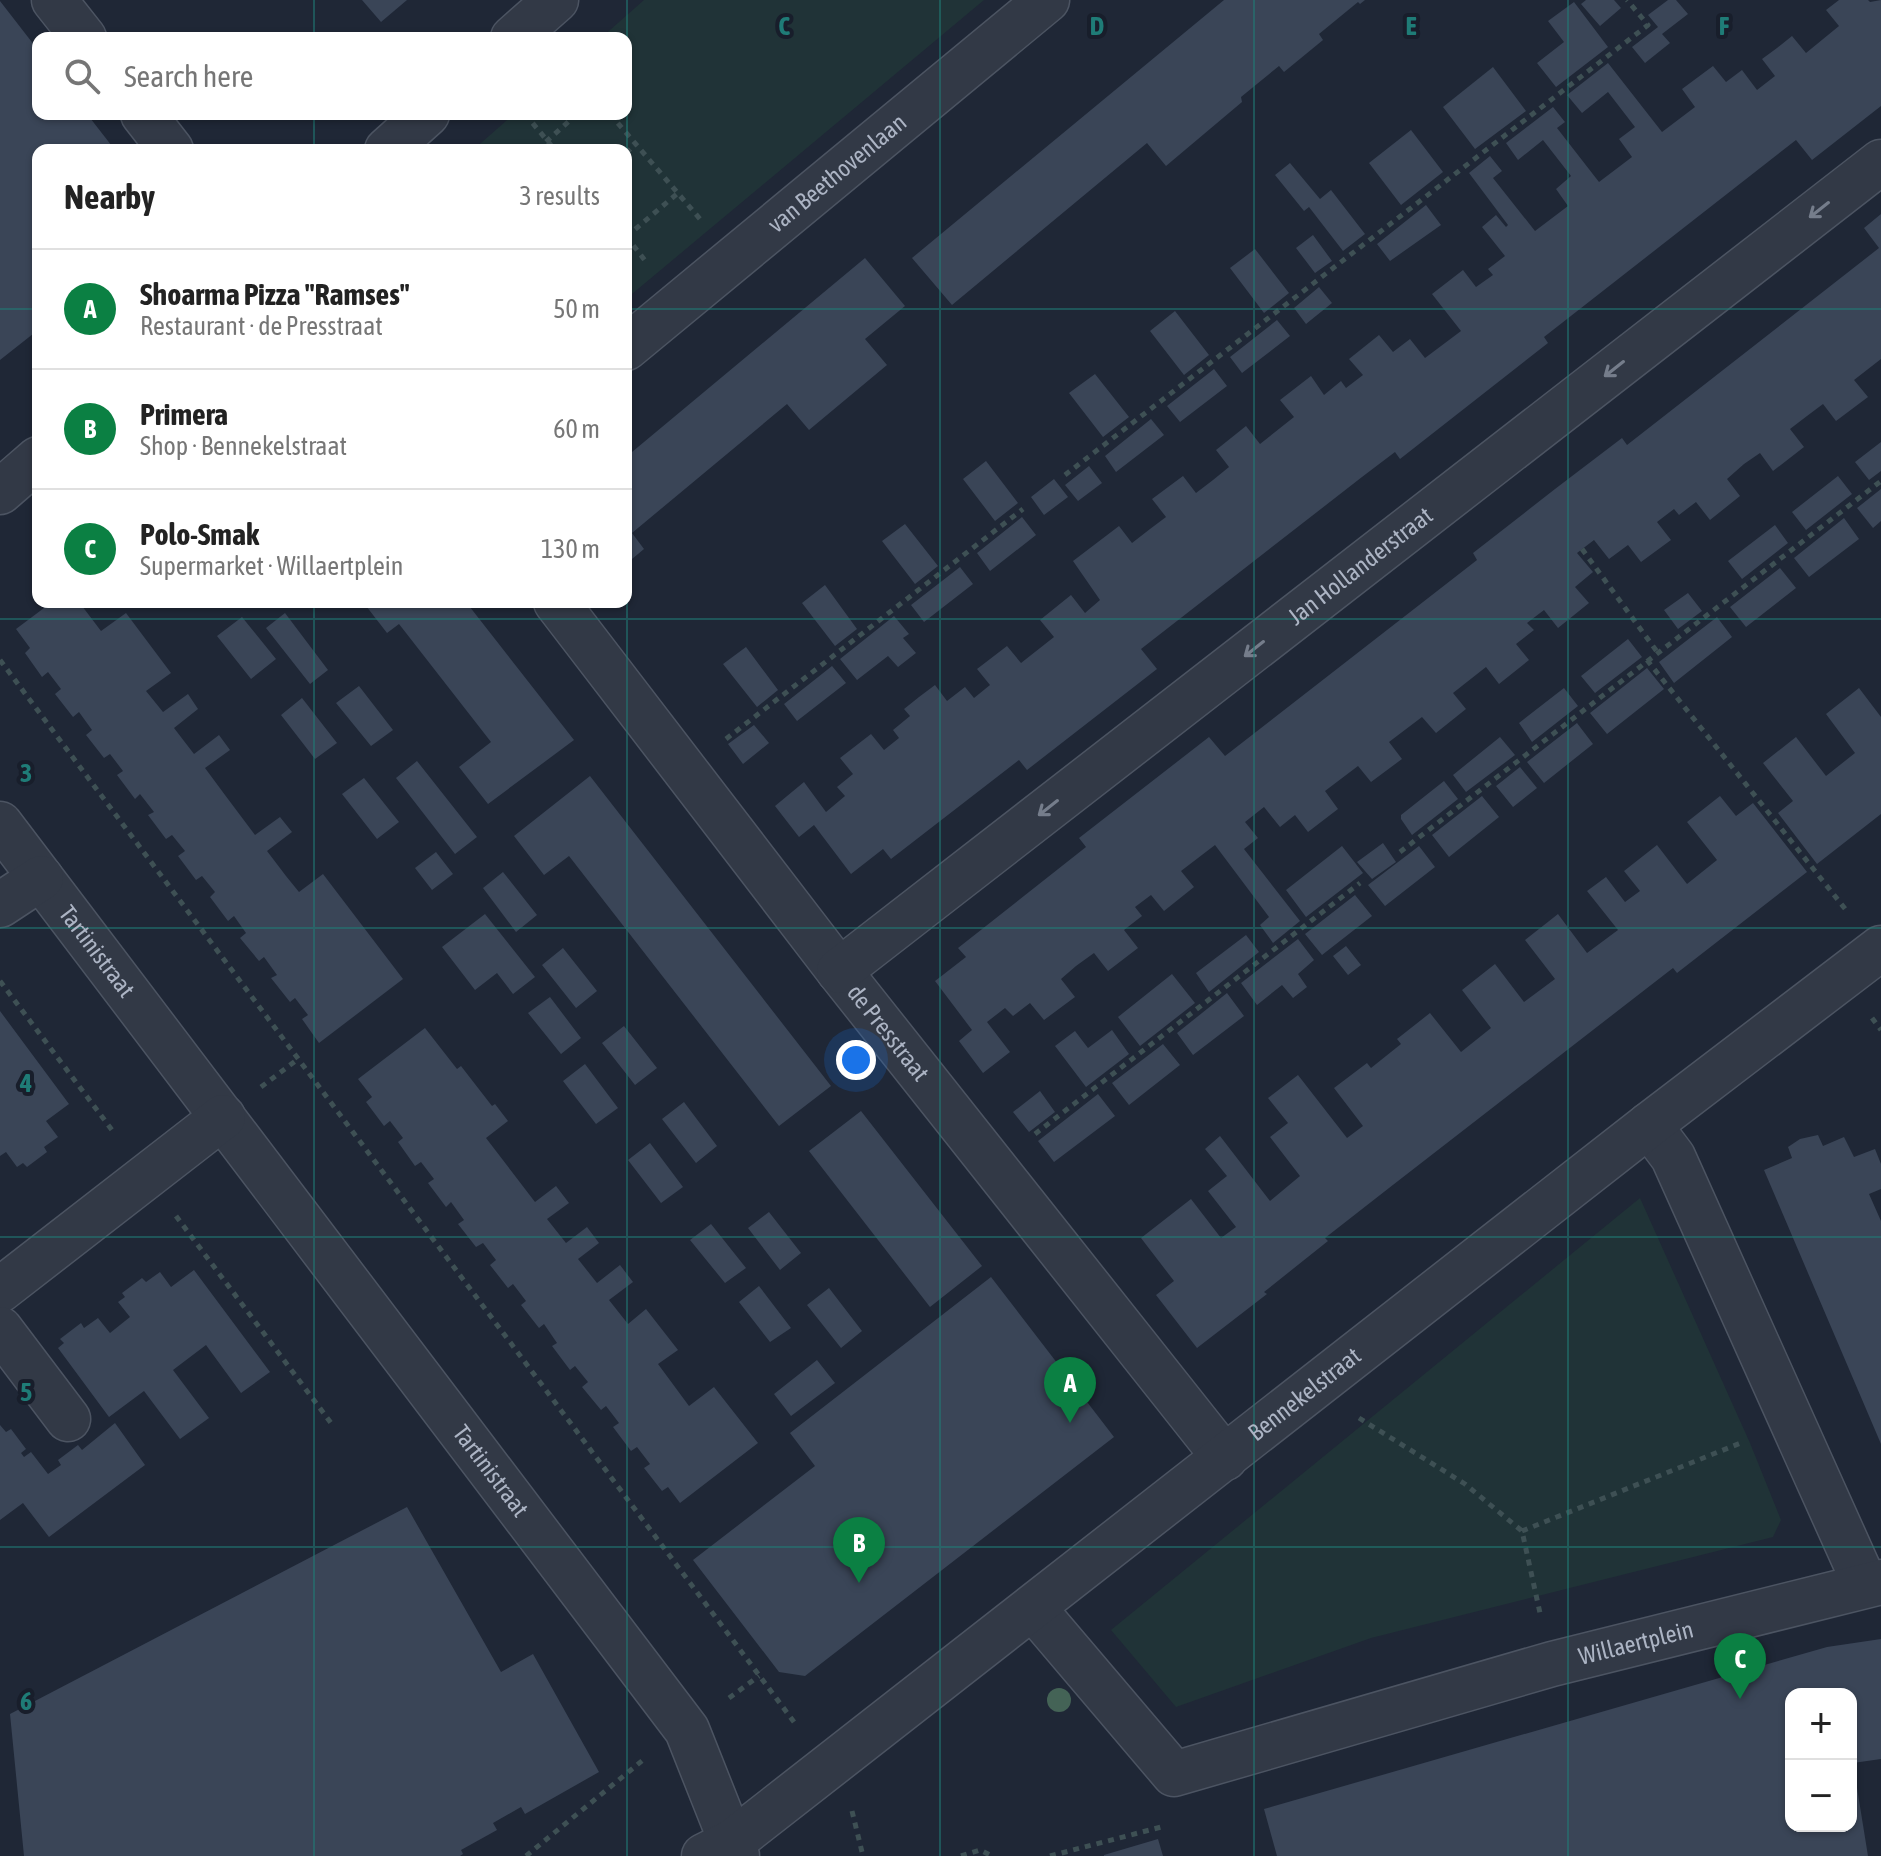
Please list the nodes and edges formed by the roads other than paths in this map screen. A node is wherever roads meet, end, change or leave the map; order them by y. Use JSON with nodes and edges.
{"nodes":[{"id":1,"x":54,"y":0,"type":"edge"},
{"id":2,"x":556,"y":0,"type":"edge"},
{"id":3,"x":1047,"y":0,"type":"edge"},
{"id":4,"x":79,"y":32,"type":"edge"},
{"id":5,"x":520,"y":32,"type":"edge"},
{"id":6,"x":148,"y":120,"type":"edge"},
{"id":7,"x":420,"y":120,"type":"edge"},
{"id":8,"x":166,"y":144,"type":"edge"},
{"id":9,"x":394,"y":144,"type":"edge"},
{"id":10,"x":1881,"y":162,"type":"edge"},
{"id":11,"x":632,"y":343,"type":"edge"},
{"id":12,"x":32,"y":464,"type":"edge"},
{"id":13,"x":0,"y":492,"type":"edge"},
{"id":14,"x":561,"y":608,"type":"edge"},
{"id":15,"x":0,"y":824,"type":"edge"},
{"id":16,"x":41,"y":878,"type":"junction"},
{"id":17,"x":0,"y":905,"type":"edge"},
{"id":18,"x":1880,"y":949,"type":"edge"},
{"id":19,"x":839,"y":971,"type":"junction"},
{"id":20,"x":223,"y":1117,"type":"junction"},
{"id":21,"x":1649,"y":1125,"type":"junction"},
{"id":22,"x":0,"y":1290,"type":"edge"},
{"id":23,"x":0,"y":1329,"type":"edge"},
{"id":24,"x":68,"y":1419,"type":"dead end"},
{"id":25,"x":1225,"y":1458,"type":"junction"},
{"id":26,"x":1873,"y":1583,"type":"edge"},
{"id":27,"x":1033,"y":1608,"type":"junction"},
{"id":28,"x":724,"y":1851,"type":"edge"}],
"edges":[{"from":1,"to":4,"type":"street"},
{"from":2,"to":5,"type":"street"},
{"from":3,"to":11,"type":"street","name":"van Beethovenlaan"},
{"from":6,"to":8,"type":"street"},
{"from":7,"to":9,"type":"street"},
{"from":10,"to":19,"type":"street","name":"Jan Hollanderstraat","one_way":true},
{"from":12,"to":13,"type":"street"},
{"from":14,"to":19,"type":"street","name":"de Presstraat"},
{"from":15,"to":16,"type":"street","name":"Tartinistraat"},
{"from":16,"to":17,"type":"street"},
{"from":16,"to":20,"type":"street","name":"Tartinistraat"},
{"from":18,"to":21,"type":"street","name":"Bennekelstraat"},
{"from":19,"to":25,"type":"street","name":"de Presstraat"},
{"from":20,"to":22,"type":"street"},
{"from":20,"to":28,"type":"street","name":"Tartinistraat"},
{"from":21,"to":25,"type":"street","name":"Bennekelstraat"},
{"from":21,"to":26,"type":"street","name":"Willaertplein"},
{"from":23,"to":24,"type":"street"},
{"from":25,"to":27,"type":"street","name":"Bennekelstraat"},
{"from":26,"to":27,"type":"street","name":"Willaertplein"},
{"from":27,"to":28,"type":"street","name":"Bennekelstraat"}]}
